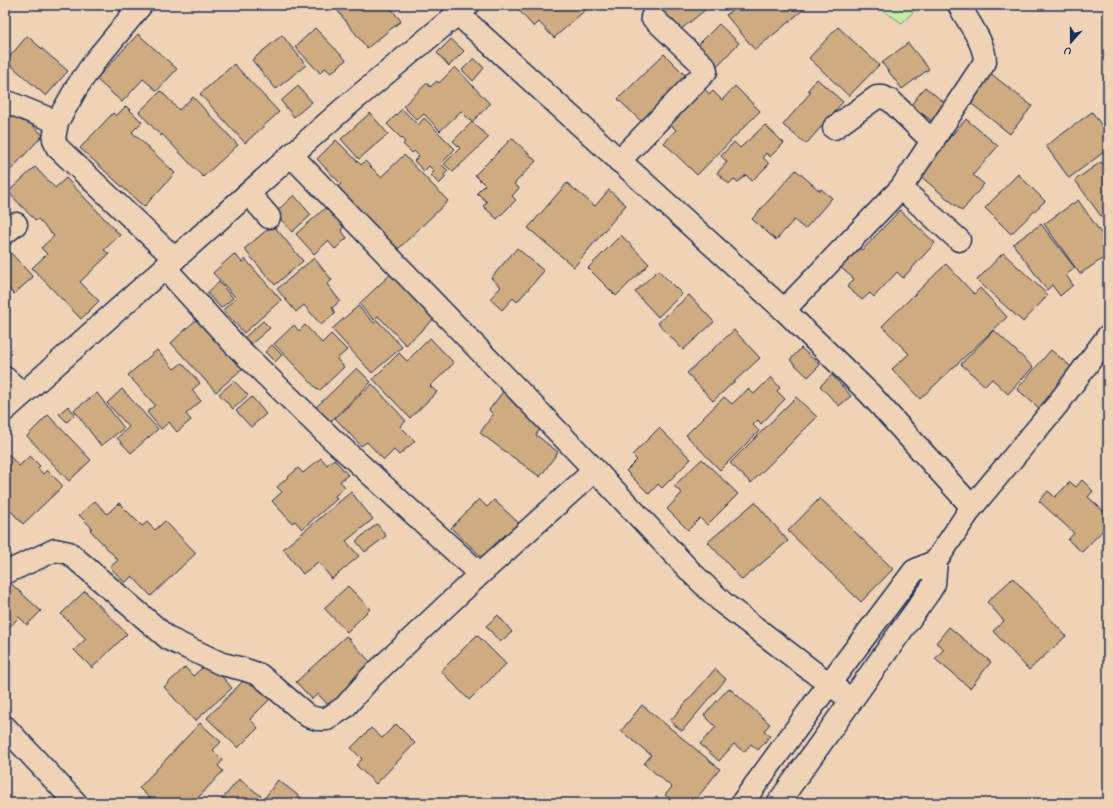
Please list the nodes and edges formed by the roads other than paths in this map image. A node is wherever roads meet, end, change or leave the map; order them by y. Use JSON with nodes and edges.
{"nodes":[{"id":1,"x":141,"y":5,"type":"edge"},
{"id":2,"x":959,"y":5,"type":"edge"},
{"id":3,"x":458,"y":8,"type":"edge"},
{"id":4,"x":652,"y":17,"type":"dead end"},
{"id":5,"x":5,"y":101,"type":"edge"},
{"id":6,"x":57,"y":122,"type":"junction"},
{"id":7,"x":834,"y":128,"type":"dead end"},
{"id":8,"x":933,"y":142,"type":"junction"},
{"id":9,"x":291,"y":155,"type":"junction"},
{"id":10,"x":619,"y":161,"type":"junction"},
{"id":11,"x":901,"y":188,"type":"junction"},
{"id":12,"x":249,"y":194,"type":"junction"},
{"id":13,"x":269,"y":217,"type":"dead end"},
{"id":14,"x":959,"y":240,"type":"dead end"},
{"id":15,"x":170,"y":263,"type":"junction"},
{"id":16,"x":784,"y":310,"type":"junction"},
{"id":17,"x":1108,"y":336,"type":"edge"},
{"id":18,"x":5,"y":378,"type":"edge"},
{"id":19,"x":23,"y":394,"type":"junction"},
{"id":20,"x":5,"y":410,"type":"edge"},
{"id":21,"x":595,"y":470,"type":"junction"},
{"id":22,"x":972,"y":507,"type":"junction"},
{"id":23,"x":936,"y":561,"type":"junction"},
{"id":24,"x":5,"y":573,"type":"edge"},
{"id":25,"x":480,"y":574,"type":"junction"},
{"id":26,"x":829,"y":684,"type":"junction"},
{"id":27,"x":852,"y":700,"type":"junction"},
{"id":28,"x":5,"y":727,"type":"edge"},
{"id":29,"x":76,"y":803,"type":"edge"},
{"id":30,"x":742,"y":803,"type":"edge"},
{"id":31,"x":778,"y":803,"type":"edge"}],
"edges":[{"from":1,"to":6,"type":"street"},
{"from":2,"to":8,"type":"street"},
{"from":3,"to":9,"type":"street"},
{"from":3,"to":10,"type":"street"},
{"from":4,"to":10,"type":"street"},
{"from":5,"to":6,"type":"street"},
{"from":6,"to":15,"type":"street"},
{"from":7,"to":8,"type":"street"},
{"from":8,"to":11,"type":"street"},
{"from":9,"to":12,"type":"street"},
{"from":9,"to":21,"type":"street"},
{"from":10,"to":16,"type":"street"},
{"from":11,"to":14,"type":"street"},
{"from":11,"to":16,"type":"street"},
{"from":12,"to":13,"type":"street"},
{"from":12,"to":15,"type":"street"},
{"from":15,"to":19,"type":"street"},
{"from":15,"to":25,"type":"street"},
{"from":16,"to":22,"type":"street"},
{"from":17,"to":22,"type":"street"},
{"from":18,"to":19,"type":"street"},
{"from":19,"to":20,"type":"street"},
{"from":21,"to":25,"type":"street"},
{"from":21,"to":26,"type":"street"},
{"from":22,"to":23,"type":"street"},
{"from":23,"to":26,"type":"street"},
{"from":23,"to":27,"type":"street"},
{"from":24,"to":25,"type":"street"},
{"from":26,"to":27,"type":"street"},
{"from":26,"to":30,"type":"street"},
{"from":27,"to":31,"type":"street"},
{"from":28,"to":29,"type":"street"}]}
